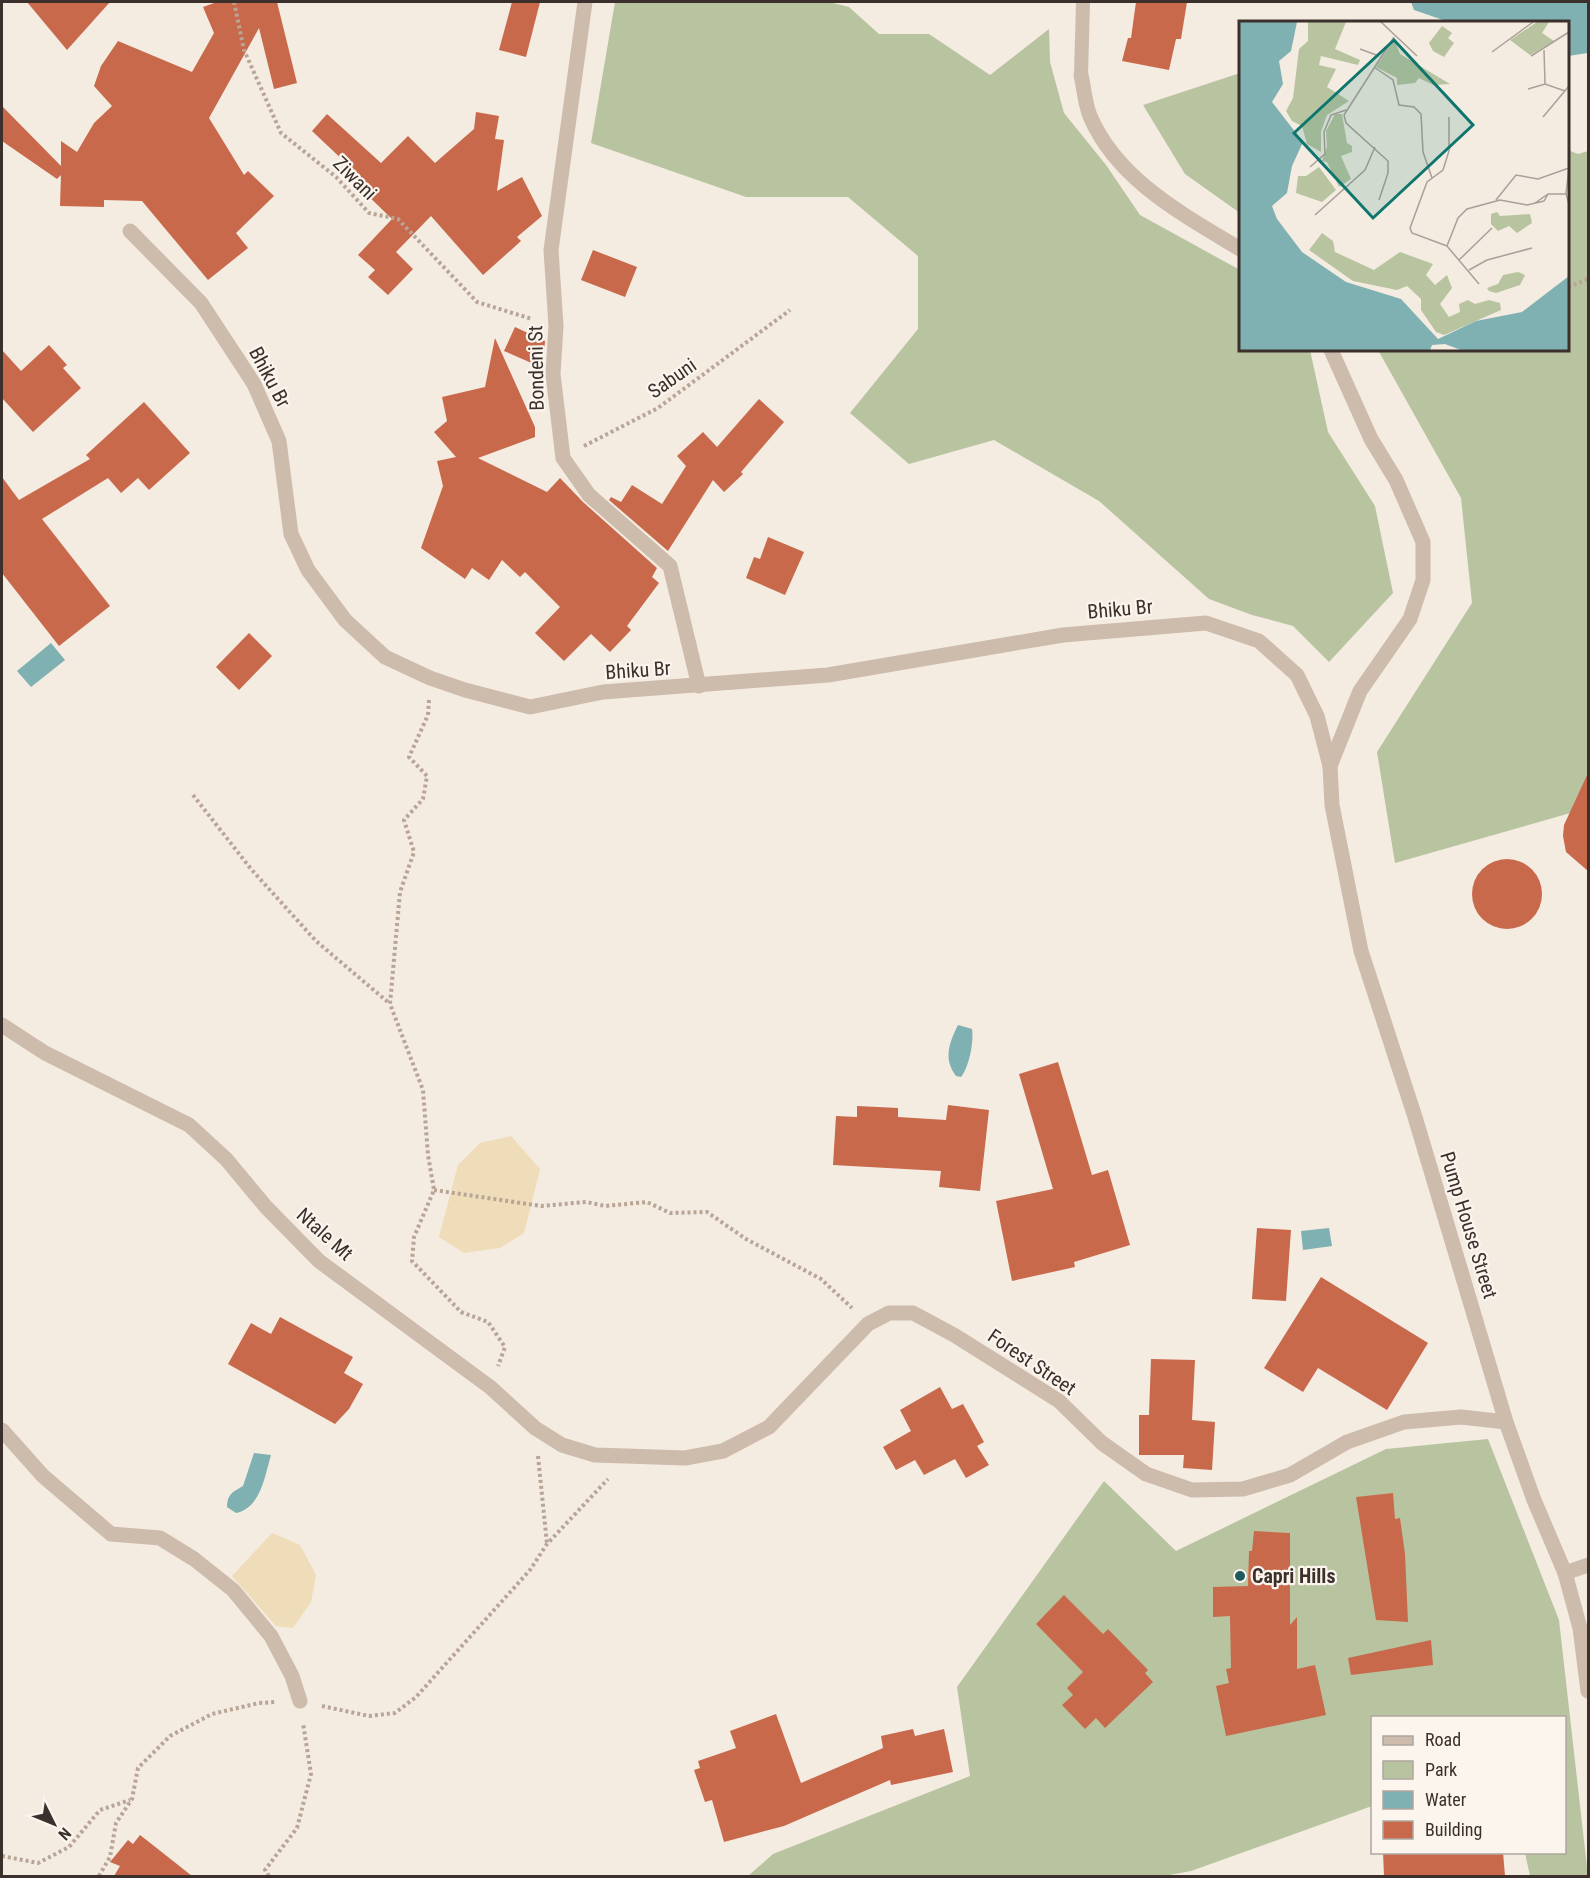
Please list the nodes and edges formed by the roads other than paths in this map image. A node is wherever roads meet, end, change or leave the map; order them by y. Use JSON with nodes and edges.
{"nodes":[{"id":1,"x":585,"y":2,"type":"edge"},
{"id":2,"x":1083,"y":2,"type":"edge"},
{"id":3,"x":1081,"y":75,"type":"joint"},
{"id":4,"x":130,"y":231,"type":"dead end"},
{"id":5,"x":1239,"y":248,"type":"edge"},
{"id":6,"x":1331,"y":351,"type":"edge"},
{"id":7,"x":699,"y":686,"type":"junction"},
{"id":8,"x":1330,"y":766,"type":"junction"},
{"id":9,"x":2,"y":1025,"type":"edge"},
{"id":10,"x":1506,"y":1422,"type":"junction"},
{"id":11,"x":2,"y":1430,"type":"edge"},
{"id":12,"x":630,"y":1456,"type":"joint"},
{"id":13,"x":1588,"y":1564,"type":"edge"},
{"id":14,"x":1565,"y":1573,"type":"junction"},
{"id":15,"x":1588,"y":1691,"type":"edge"},
{"id":16,"x":300,"y":1701,"type":"road end"}],
"edges":[{"from":1,"to":7,"type":"street","name":"Bondeni St"},
{"from":2,"to":3,"type":"lane"},
{"from":3,"to":5,"type":"street"},
{"from":4,"to":7,"type":"street","name":"Bhiku Br"},
{"from":6,"to":8,"type":"street"},
{"from":7,"to":8,"type":"street","name":"Bhiku Br"},
{"from":8,"to":10,"type":"street","name":"Pump House Street"},
{"from":9,"to":12,"type":"street","name":"Ntale Mt"},
{"from":10,"to":12,"type":"street","name":"Forest Street"},
{"from":10,"to":14,"type":"street","name":"Pump House Street"},
{"from":11,"to":16,"type":"street"},
{"from":13,"to":14,"type":"street"},
{"from":14,"to":15,"type":"street","name":"Pump House Street"}]}
